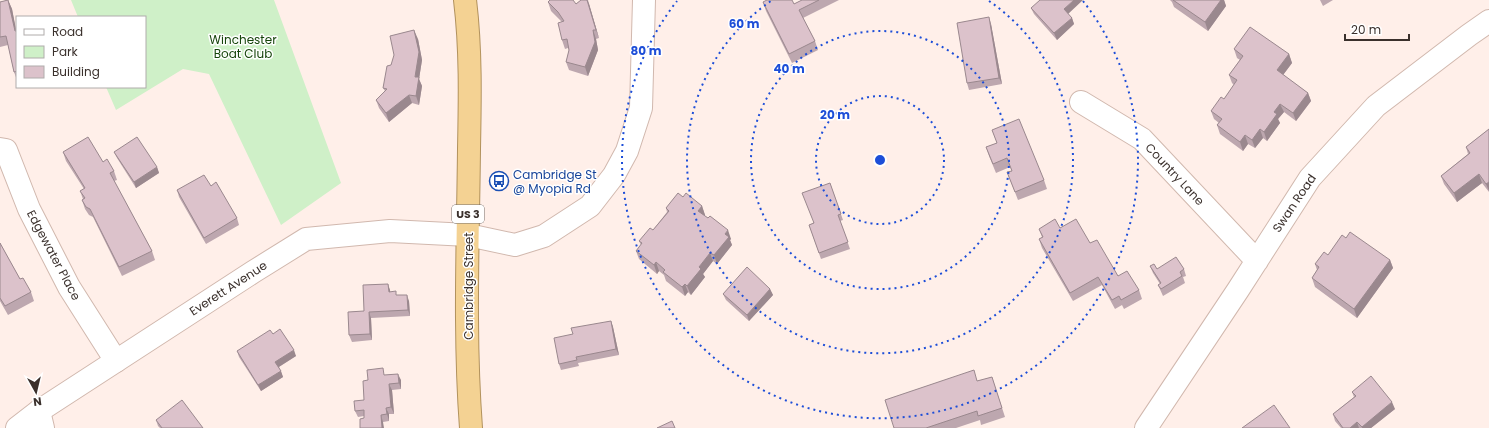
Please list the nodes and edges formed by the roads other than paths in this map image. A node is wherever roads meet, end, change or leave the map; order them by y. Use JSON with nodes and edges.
{"nodes":[{"id":1,"x":465,"y":0,"type":"edge"},
{"id":2,"x":644,"y":0,"type":"edge"},
{"id":3,"x":1489,"y":21,"type":"edge"},
{"id":4,"x":1081,"y":102,"type":"dead end"},
{"id":5,"x":0,"y":149,"type":"edge"},
{"id":6,"x":468,"y":235,"type":"junction"},
{"id":7,"x":1257,"y":260,"type":"junction"},
{"id":8,"x":116,"y":361,"type":"junction"},
{"id":9,"x":41,"y":420,"type":"edge"},
{"id":10,"x":17,"y":428,"type":"edge"},
{"id":11,"x":471,"y":428,"type":"edge"},
{"id":12,"x":1146,"y":428,"type":"edge"}],
"edges":[{"from":1,"to":6,"type":"highway","name":"Cambridge Street","number":"US 3"},
{"from":2,"to":6,"type":"street","name":"Everett Avenue"},
{"from":3,"to":7,"type":"street","name":"Swan Road"},
{"from":4,"to":7,"type":"street","name":"Country Lane"},
{"from":5,"to":8,"type":"street","name":"Edgewater Place"},
{"from":6,"to":8,"type":"street","name":"Everett Avenue"},
{"from":6,"to":11,"type":"highway","name":"Cambridge Street","number":"US 3"},
{"from":7,"to":12,"type":"street","name":"Swan Road"},
{"from":8,"to":9,"type":"street","name":"Everett Avenue"},
{"from":9,"to":10,"type":"street","name":"Everett Avenue"}]}
